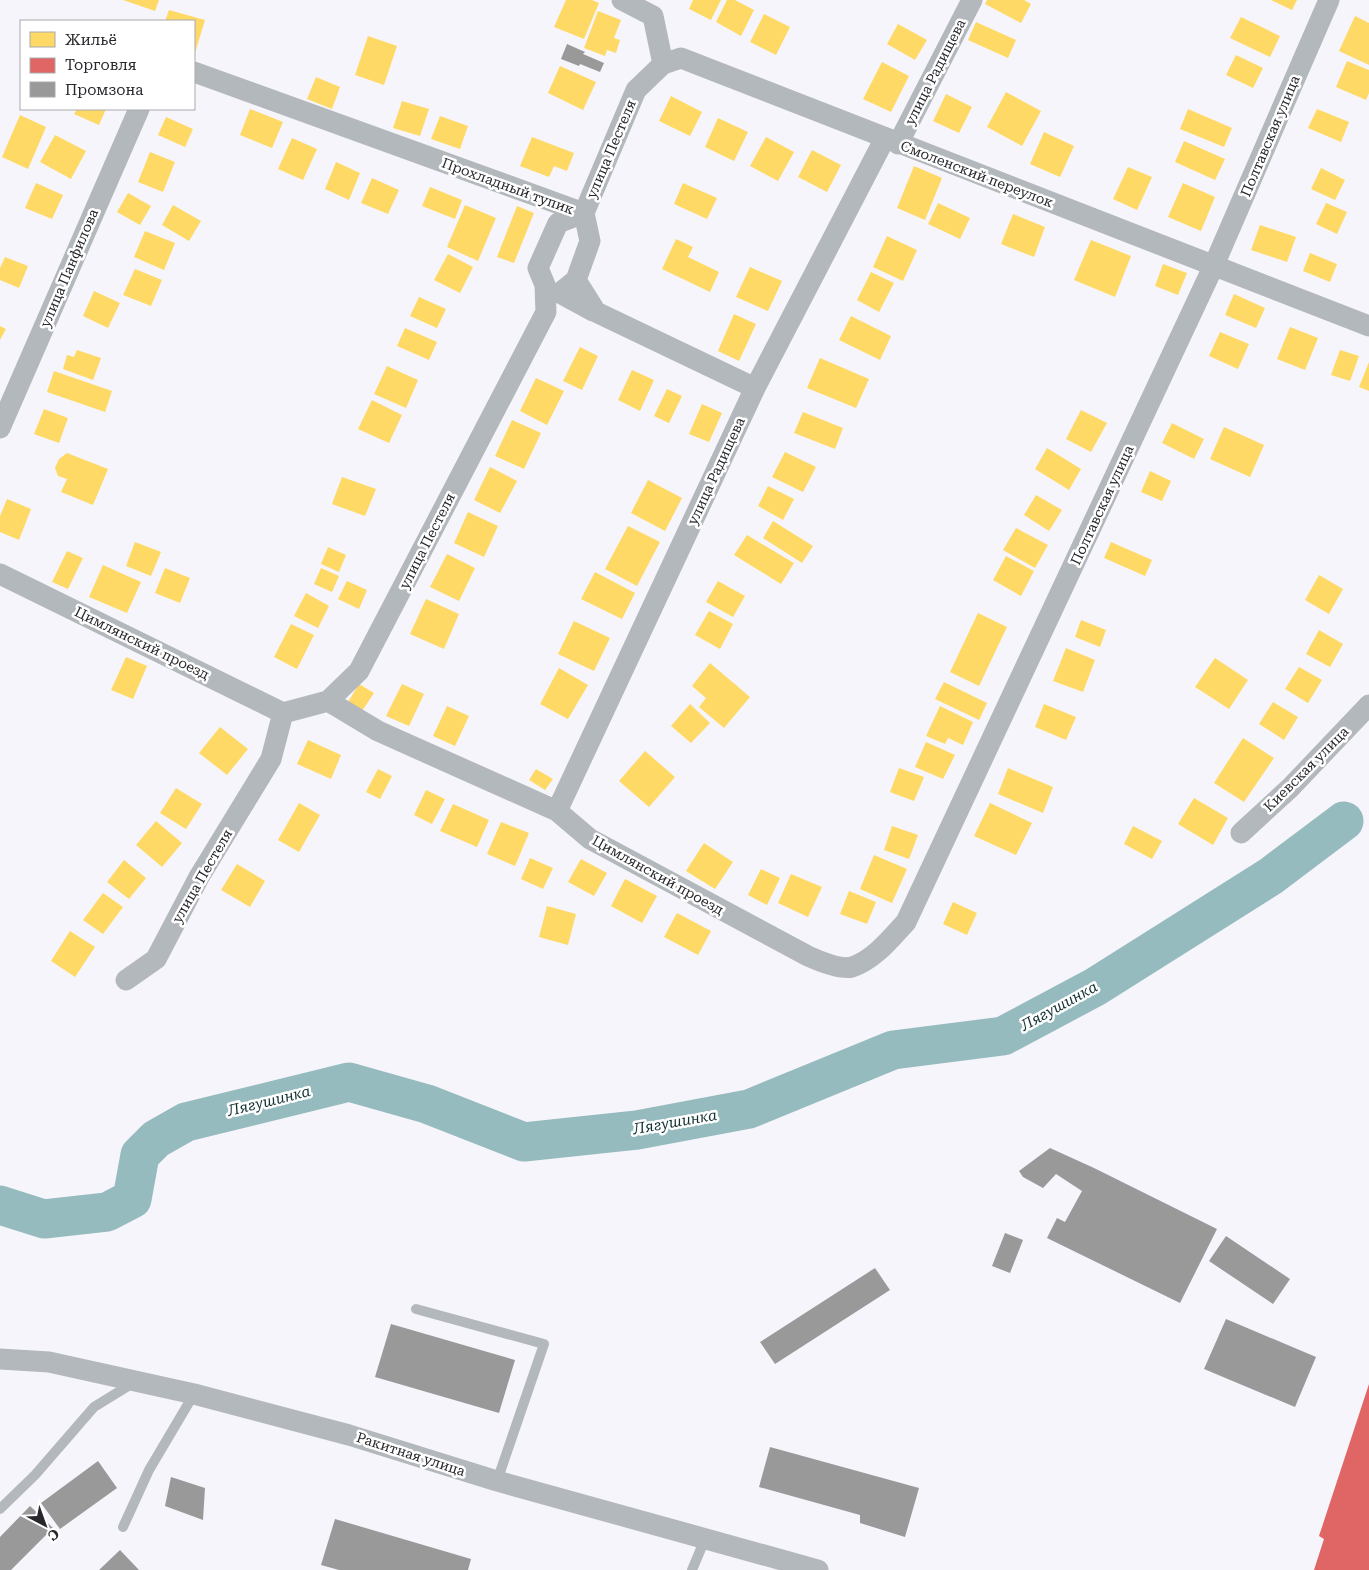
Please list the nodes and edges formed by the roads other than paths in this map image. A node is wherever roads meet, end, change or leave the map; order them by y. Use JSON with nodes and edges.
{"nodes":[{"id":1,"x":622,"y":0,"type":"edge"},
{"id":2,"x":972,"y":0,"type":"edge"},
{"id":3,"x":1329,"y":0,"type":"edge"},
{"id":4,"x":663,"y":64,"type":"junction"},
{"id":5,"x":195,"y":72,"type":"edge"},
{"id":6,"x":138,"y":110,"type":"edge"},
{"id":7,"x":892,"y":141,"type":"junction"},
{"id":8,"x":584,"y":213,"type":"junction"},
{"id":9,"x":1214,"y":265,"type":"junction"},
{"id":10,"x":560,"y":286,"type":"junction"},
{"id":11,"x":1369,"y":326,"type":"edge"},
{"id":12,"x":755,"y":388,"type":"junction"},
{"id":13,"x":0,"y":428,"type":"edge"},
{"id":14,"x":0,"y":574,"type":"edge"},
{"id":15,"x":328,"y":700,"type":"junction"},
{"id":16,"x":1369,"y":705,"type":"edge"},
{"id":17,"x":284,"y":712,"type":"junction"},
{"id":18,"x":557,"y":811,"type":"junction"},
{"id":19,"x":1241,"y":833,"type":"dead end"},
{"id":20,"x":830,"y":965,"type":"joint"},
{"id":21,"x":126,"y":980,"type":"dead end"},
{"id":22,"x":416,"y":1309,"type":"dead end"},
{"id":23,"x":0,"y":1359,"type":"edge"},
{"id":24,"x":136,"y":1381,"type":"junction"},
{"id":25,"x":194,"y":1394,"type":"junction"},
{"id":26,"x":497,"y":1481,"type":"junction"},
{"id":27,"x":0,"y":1509,"type":"edge"},
{"id":28,"x":123,"y":1527,"type":"dead end"},
{"id":29,"x":706,"y":1539,"type":"junction"},
{"id":30,"x":692,"y":1570,"type":"edge"},
{"id":31,"x":818,"y":1570,"type":"edge"}],
"edges":[{"from":1,"to":4,"type":"street"},
{"from":2,"to":7,"type":"street","name":"улица Радищева"},
{"from":3,"to":9,"type":"street","name":"Полтавская улица"},
{"from":4,"to":7,"type":"street","name":"Смоленский переулок"},
{"from":4,"to":8,"type":"street","name":"улица Пестеля"},
{"from":5,"to":8,"type":"street","name":"Прохладный тупик"},
{"from":6,"to":13,"type":"street","name":"улица Панфилова"},
{"from":7,"to":9,"type":"street","name":"Смоленский переулок"},
{"from":7,"to":12,"type":"street","name":"улица Радищева"},
{"from":8,"to":10,"type":"street","name":"Прохладный тупик"},
{"from":8,"to":10,"type":"street","name":"улица Пестеля"},
{"from":9,"to":11,"type":"street","name":"Смоленский переулок"},
{"from":9,"to":20,"type":"street","name":"Полтавская улица"},
{"from":10,"to":12,"type":"street"},
{"from":10,"to":15,"type":"street","name":"улица Пестеля"},
{"from":12,"to":18,"type":"street","name":"улица Радищева"},
{"from":14,"to":17,"type":"street","name":"Цимлянский проезд"},
{"from":15,"to":17,"type":"street","name":"улица Пестеля"},
{"from":15,"to":18,"type":"street","name":"Цимлянский проезд"},
{"from":16,"to":19,"type":"street","name":"Киевская улица"},
{"from":17,"to":21,"type":"street","name":"улица Пестеля"},
{"from":18,"to":20,"type":"street","name":"Цимлянский проезд"},
{"from":22,"to":26,"type":"lane"},
{"from":23,"to":24,"type":"street","name":"Ракитная улица"},
{"from":24,"to":25,"type":"street","name":"Ракитная улица"},
{"from":24,"to":27,"type":"lane"},
{"from":25,"to":26,"type":"street","name":"Ракитная улица"},
{"from":25,"to":28,"type":"lane"},
{"from":26,"to":29,"type":"street","name":"Ракитная улица"},
{"from":29,"to":30,"type":"lane"},
{"from":29,"to":31,"type":"street","name":"Ракитная улица"}]}
